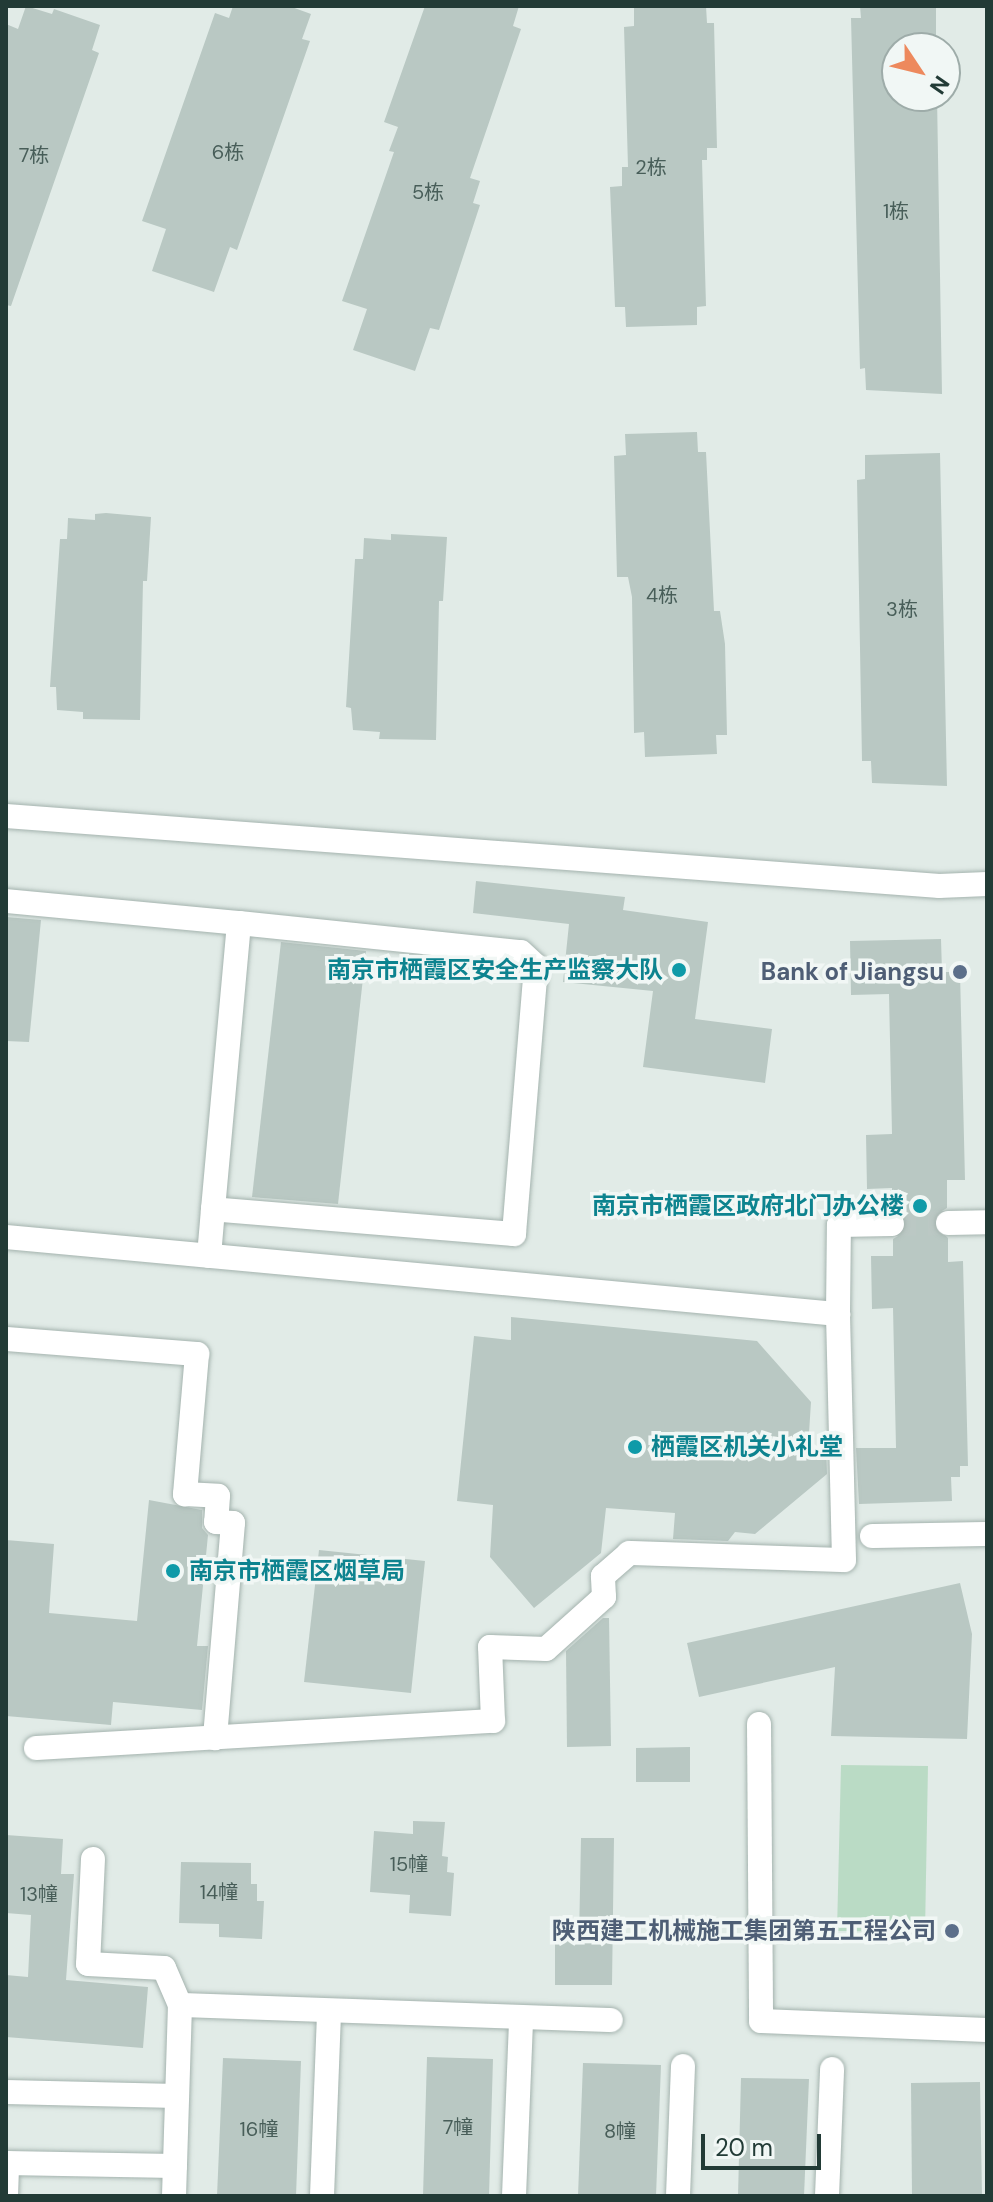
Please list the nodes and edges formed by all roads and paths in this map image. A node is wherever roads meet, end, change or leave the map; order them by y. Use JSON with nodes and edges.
{"nodes":[{"id":1,"x":6,"y":816,"type":"edge"},
{"id":2,"x":987,"y":884,"type":"edge"},
{"id":3,"x":6,"y":901,"type":"edge"},
{"id":4,"x":239,"y":923,"type":"junction"},
{"id":5,"x":213,"y":1209,"type":"junction"},
{"id":6,"x":987,"y":1222,"type":"edge"},
{"id":7,"x":948,"y":1223,"type":"tunnel mouth"},
{"id":8,"x":892,"y":1224,"type":"tunnel mouth"},
{"id":9,"x":6,"y":1237,"type":"edge"},
{"id":10,"x":209,"y":1256,"type":"junction"},
{"id":11,"x":838,"y":1314,"type":"junction"},
{"id":12,"x":6,"y":1339,"type":"edge"},
{"id":13,"x":987,"y":1534,"type":"edge"},
{"id":14,"x":872,"y":1536,"type":"dead end"},
{"id":15,"x":759,"y":1724,"type":"dead end"},
{"id":16,"x":215,"y":1738,"type":"junction"},
{"id":17,"x":36,"y":1748,"type":"dead end"},
{"id":18,"x":93,"y":1859,"type":"dead end"},
{"id":19,"x":180,"y":2005,"type":"junction"},
{"id":20,"x":329,"y":2011,"type":"junction"},
{"id":21,"x":521,"y":2018,"type":"junction"},
{"id":22,"x":611,"y":2020,"type":"dead end"},
{"id":23,"x":987,"y":2030,"type":"edge"},
{"id":24,"x":683,"y":2066,"type":"dead end"},
{"id":25,"x":832,"y":2069,"type":"dead end"},
{"id":26,"x":6,"y":2092,"type":"edge"},
{"id":27,"x":177,"y":2096,"type":"junction"},
{"id":28,"x":6,"y":2163,"type":"edge"},
{"id":29,"x":175,"y":2166,"type":"junction"},
{"id":30,"x":6,"y":2196,"type":"edge"},
{"id":31,"x":174,"y":2196,"type":"edge"},
{"id":32,"x":322,"y":2196,"type":"edge"},
{"id":33,"x":514,"y":2196,"type":"edge"},
{"id":34,"x":678,"y":2196,"type":"edge"},
{"id":35,"x":827,"y":2196,"type":"edge"}],
"edges":[{"from":1,"to":2,"type":"street"},
{"from":3,"to":4,"type":"street"},
{"from":4,"to":5,"type":"street"},
{"from":4,"to":5,"type":"street"},
{"from":5,"to":10,"type":"street"},
{"from":6,"to":7,"type":"street"},
{"from":8,"to":11,"type":"street"},
{"from":9,"to":10,"type":"street"},
{"from":10,"to":11,"type":"street"},
{"from":11,"to":16,"type":"street"},
{"from":12,"to":16,"type":"street"},
{"from":13,"to":14,"type":"street"},
{"from":15,"to":23,"type":"street"},
{"from":16,"to":17,"type":"street"},
{"from":18,"to":19,"type":"street"},
{"from":19,"to":20,"type":"street"},
{"from":19,"to":27,"type":"street"},
{"from":20,"to":21,"type":"street"},
{"from":20,"to":32,"type":"street"},
{"from":21,"to":22,"type":"street"},
{"from":21,"to":33,"type":"street"},
{"from":24,"to":34,"type":"street"},
{"from":25,"to":35,"type":"street"},
{"from":26,"to":27,"type":"street"},
{"from":27,"to":29,"type":"street"},
{"from":28,"to":29,"type":"street"},
{"from":28,"to":30,"type":"street"},
{"from":29,"to":31,"type":"street"}]}
